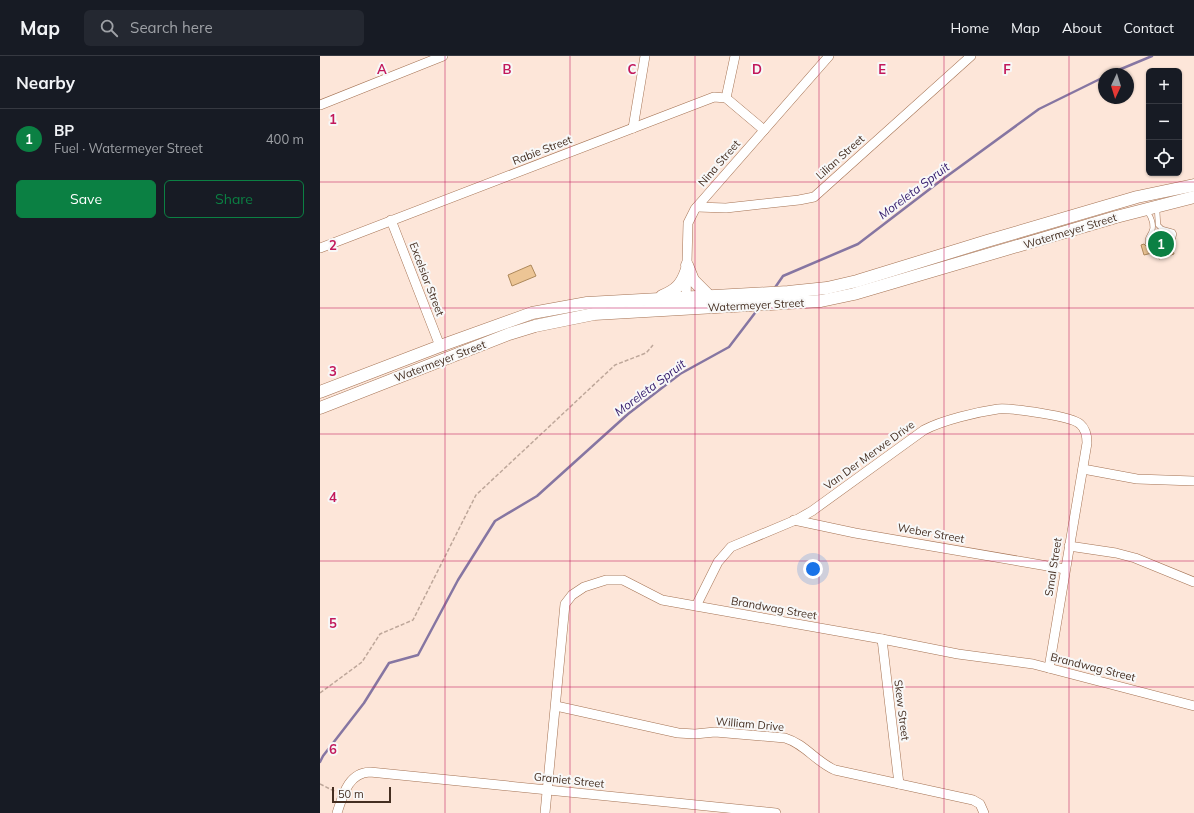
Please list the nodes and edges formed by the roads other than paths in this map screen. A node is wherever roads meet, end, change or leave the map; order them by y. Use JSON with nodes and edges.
{"nodes":[{"id":1,"x":443,"y":56,"type":"edge"},
{"id":2,"x":645,"y":56,"type":"edge"},
{"id":3,"x":735,"y":56,"type":"edge"},
{"id":4,"x":829,"y":56,"type":"edge"},
{"id":5,"x":971,"y":56,"type":"edge"},
{"id":6,"x":726,"y":98,"type":"junction"},
{"id":7,"x":320,"y":105,"type":"edge"},
{"id":8,"x":634,"y":128,"type":"junction"},
{"id":9,"x":764,"y":130,"type":"junction"},
{"id":10,"x":1194,"y":185,"type":"edge"},
{"id":11,"x":1194,"y":197,"type":"edge"},
{"id":12,"x":697,"y":207,"type":"junction"},
{"id":13,"x":1151,"y":207,"type":"junction"},
{"id":14,"x":391,"y":220,"type":"junction"},
{"id":15,"x":1173,"y":238,"type":"dead end"},
{"id":16,"x":1148,"y":243,"type":"dead end"},
{"id":17,"x":320,"y":248,"type":"edge"},
{"id":18,"x":687,"y":267,"type":"junction"},
{"id":19,"x":708,"y":295,"type":"junction"},
{"id":20,"x":651,"y":299,"type":"junction"},
{"id":21,"x":686,"y":303,"type":"junction"},
{"id":22,"x":440,"y":346,"type":"junction"},
{"id":23,"x":320,"y":392,"type":"edge"},
{"id":24,"x":320,"y":408,"type":"edge"},
{"id":25,"x":1083,"y":469,"type":"junction"},
{"id":26,"x":1194,"y":481,"type":"edge"},
{"id":27,"x":794,"y":520,"type":"junction"},
{"id":28,"x":1069,"y":546,"type":"junction"},
{"id":29,"x":1065,"y":570,"type":"junction"},
{"id":30,"x":1194,"y":582,"type":"edge"},
{"id":31,"x":696,"y":606,"type":"junction"},
{"id":32,"x":882,"y":639,"type":"junction"},
{"id":33,"x":1049,"y":668,"type":"junction"},
{"id":34,"x":556,"y":706,"type":"junction"},
{"id":35,"x":1194,"y":706,"type":"edge"},
{"id":36,"x":899,"y":784,"type":"junction"},
{"id":37,"x":547,"y":790,"type":"junction"},
{"id":38,"x":766,"y":812,"type":"edge"},
{"id":39,"x":337,"y":813,"type":"edge"},
{"id":40,"x":545,"y":813,"type":"edge"},
{"id":41,"x":776,"y":813,"type":"edge"},
{"id":42,"x":984,"y":813,"type":"edge"}],
"edges":[{"from":1,"to":7,"type":"street"},
{"from":2,"to":8,"type":"street"},
{"from":3,"to":6,"type":"street"},
{"from":4,"to":9,"type":"street","name":"Nina Street"},
{"from":5,"to":12,"type":"street","name":"Lilian Street"},
{"from":6,"to":8,"type":"street","name":"Rabie Street"},
{"from":6,"to":9,"type":"street"},
{"from":8,"to":14,"type":"street","name":"Rabie Street"},
{"from":9,"to":12,"type":"street","name":"Nina Street"},
{"from":10,"to":19,"type":"main road","name":"Watermeyer Street"},
{"from":11,"to":13,"type":"main road","name":"Watermeyer Street"},
{"from":12,"to":18,"type":"street","name":"Nina Street"},
{"from":13,"to":15,"type":"lane"},
{"from":13,"to":16,"type":"lane"},
{"from":13,"to":21,"type":"main road","name":"Watermeyer Street"},
{"from":14,"to":17,"type":"street","name":"Rabie Street"},
{"from":14,"to":22,"type":"street","name":"Excelsior Street"},
{"from":18,"to":19,"type":"main road"},
{"from":18,"to":20,"type":"main road"},
{"from":18,"to":21,"type":"street","name":"Nina Street"},
{"from":19,"to":21,"type":"main road","name":"Watermeyer Street"},
{"from":20,"to":21,"type":"main road","name":"Watermeyer Street"},
{"from":20,"to":22,"type":"main road","name":"Watermeyer Street"},
{"from":21,"to":24,"type":"main road","name":"Watermeyer Street"},
{"from":22,"to":23,"type":"main road","name":"Watermeyer Street"},
{"from":25,"to":26,"type":"street"},
{"from":25,"to":27,"type":"street","name":"Van Der Merwe Drive"},
{"from":25,"to":28,"type":"street","name":"Smal Street"},
{"from":27,"to":29,"type":"street","name":"Weber Street"},
{"from":27,"to":31,"type":"street","name":"Van Der Merwe Drive"},
{"from":28,"to":29,"type":"street","name":"Smal Street"},
{"from":28,"to":30,"type":"street"},
{"from":29,"to":33,"type":"street","name":"Smal Street"},
{"from":31,"to":32,"type":"street","name":"Brandwag Street"},
{"from":31,"to":34,"type":"street","name":"Brandwag Street"},
{"from":32,"to":33,"type":"street","name":"Brandwag Street"},
{"from":32,"to":36,"type":"street","name":"Skew Street"},
{"from":33,"to":35,"type":"street","name":"Brandwag Street"},
{"from":34,"to":36,"type":"street","name":"William Drive"},
{"from":34,"to":37,"type":"street","name":"Brandwag Street"},
{"from":36,"to":42,"type":"street","name":"William Drive"},
{"from":37,"to":38,"type":"street","name":"Graniet Street"},
{"from":37,"to":39,"type":"street","name":"Graniet Street"},
{"from":37,"to":40,"type":"street","name":"Brandwag Street"},
{"from":38,"to":41,"type":"street","name":"Graniet Street"}]}
